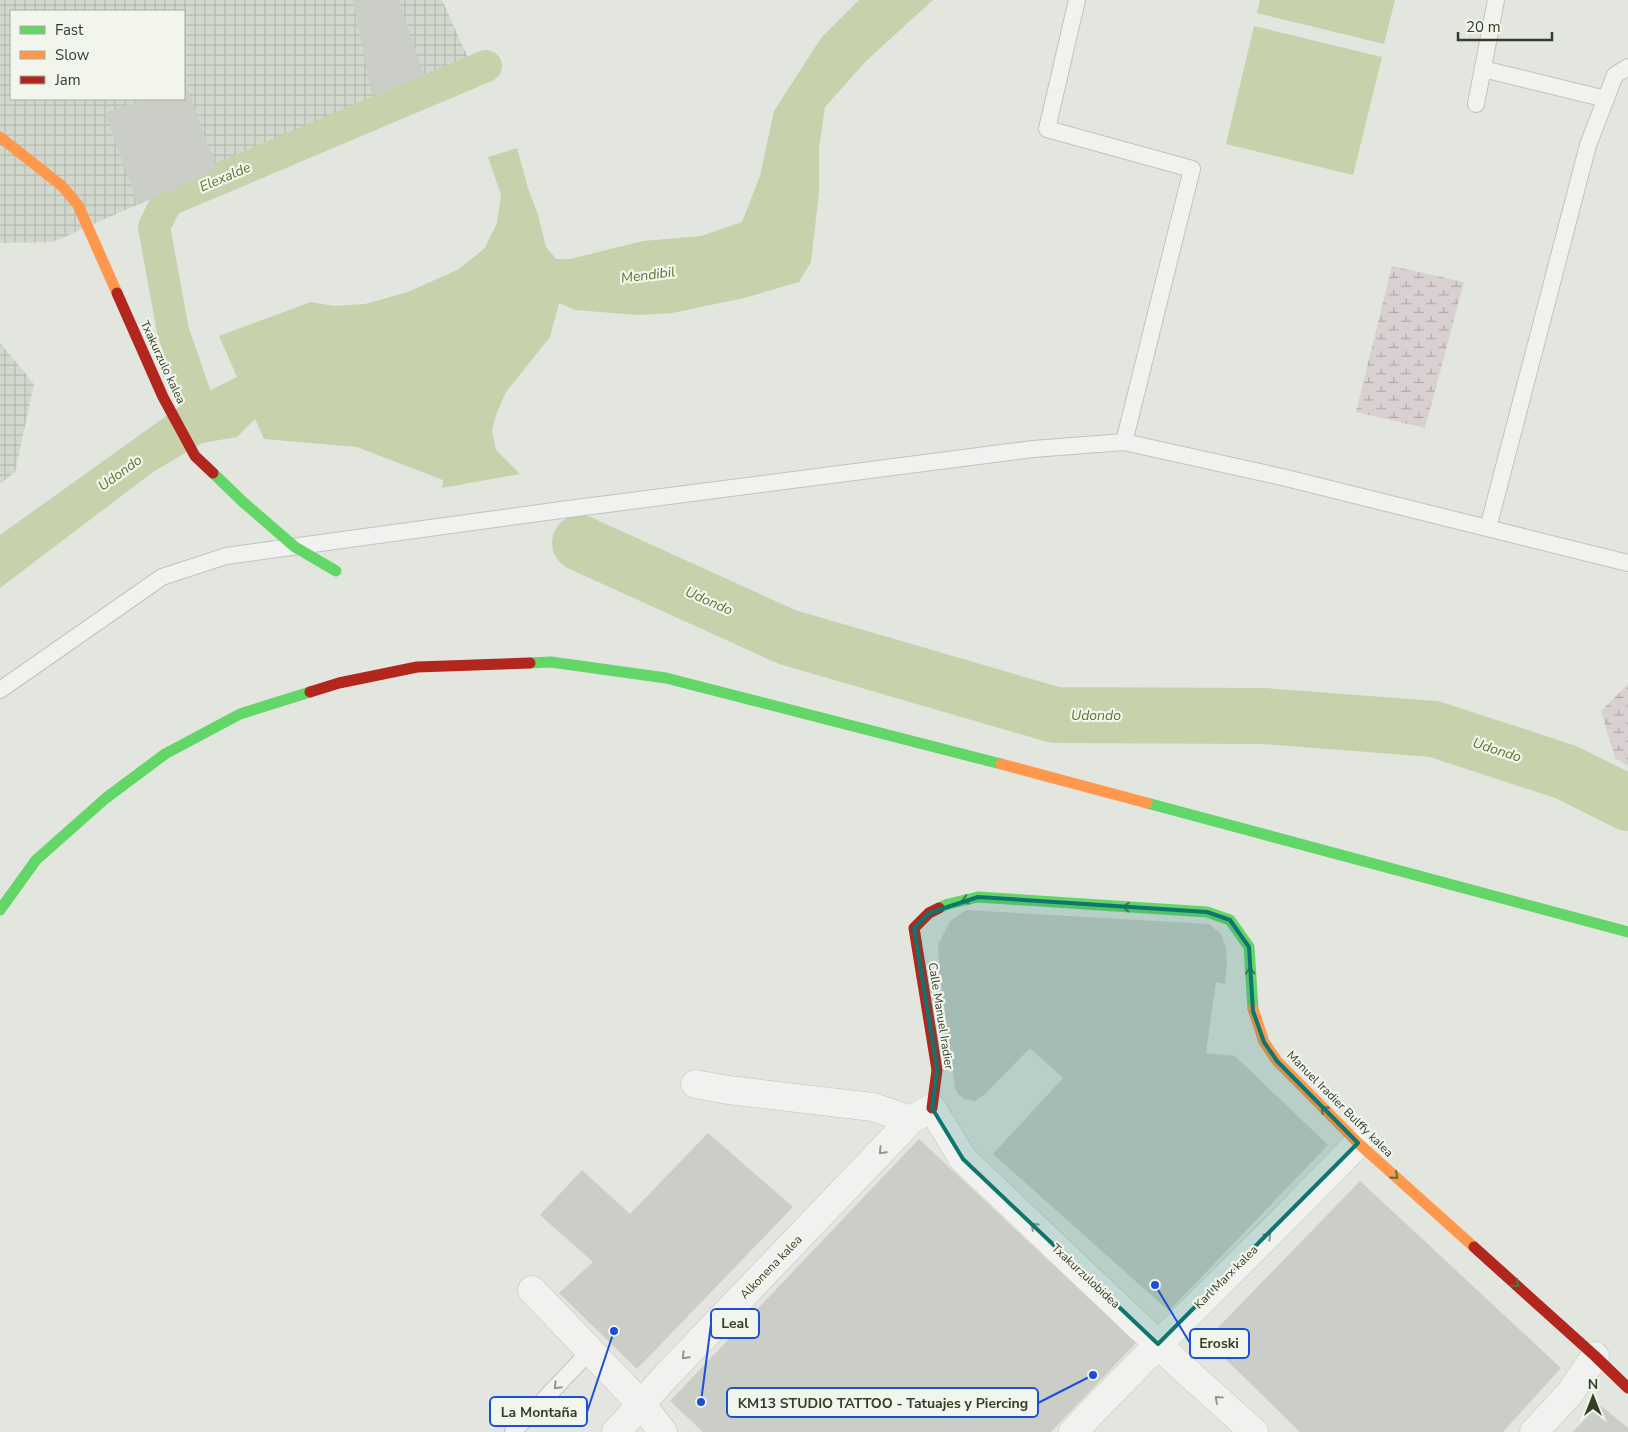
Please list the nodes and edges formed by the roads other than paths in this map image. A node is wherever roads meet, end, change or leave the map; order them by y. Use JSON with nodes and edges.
{"nodes":[{"id":1,"x":1077,"y":0,"type":"edge"},
{"id":2,"x":1496,"y":0,"type":"edge"},
{"id":3,"x":1628,"y":67,"type":"edge"},
{"id":4,"x":1483,"y":69,"type":"junction"},
{"id":5,"x":1606,"y":99,"type":"junction"},
{"id":6,"x":1476,"y":104,"type":"dead end"},
{"id":7,"x":0,"y":137,"type":"edge"},
{"id":8,"x":1124,"y":442,"type":"junction"},
{"id":9,"x":1488,"y":528,"type":"junction"},
{"id":10,"x":296,"y":547,"type":"junction"},
{"id":11,"x":1628,"y":563,"type":"edge"},
{"id":12,"x":336,"y":571,"type":"dead end"},
{"id":13,"x":0,"y":690,"type":"edge"},
{"id":14,"x":0,"y":910,"type":"edge"},
{"id":15,"x":1570,"y":916,"type":"junction"},
{"id":16,"x":914,"y":928,"type":"joint"},
{"id":17,"x":1628,"y":932,"type":"edge"},
{"id":18,"x":1611,"y":939,"type":"dead end"},
{"id":19,"x":695,"y":1084,"type":"dead end"},
{"id":20,"x":922,"y":1114,"type":"junction"},
{"id":21,"x":1358,"y":1143,"type":"junction"},
{"id":22,"x":532,"y":1290,"type":"dead end"},
{"id":23,"x":1158,"y":1344,"type":"junction"},
{"id":24,"x":590,"y":1351,"type":"junction"},
{"id":25,"x":1595,"y":1356,"type":"junction"},
{"id":26,"x":1628,"y":1388,"type":"edge"},
{"id":27,"x":642,"y":1405,"type":"junction"},
{"id":28,"x":513,"y":1432,"type":"edge"},
{"id":29,"x":616,"y":1432,"type":"edge"},
{"id":30,"x":663,"y":1432,"type":"edge"},
{"id":31,"x":1073,"y":1432,"type":"edge"},
{"id":32,"x":1254,"y":1432,"type":"edge"},
{"id":33,"x":1534,"y":1432,"type":"edge"}],
"edges":[{"from":1,"to":8,"type":"lane"},
{"from":2,"to":4,"type":"lane"},
{"from":3,"to":5,"type":"lane"},
{"from":4,"to":5,"type":"lane"},
{"from":4,"to":6,"type":"lane"},
{"from":5,"to":9,"type":"lane"},
{"from":7,"to":10,"type":"main road","name":"Txakurzulo kalea"},
{"from":8,"to":9,"type":"lane"},
{"from":8,"to":10,"type":"lane"},
{"from":9,"to":11,"type":"lane"},
{"from":10,"to":12,"type":"main road","name":"Txakurzulo kalea"},
{"from":10,"to":13,"type":"lane"},
{"from":14,"to":15,"type":"main road"},
{"from":15,"to":17,"type":"main road"},
{"from":15,"to":18,"type":"main road"},
{"from":16,"to":20,"type":"main road","name":"Calle Manuel Iradier"},
{"from":21,"to":16,"type":"main road","name":"Manuel Iradier Bulffy kalea","one_way":true},
{"from":19,"to":20,"type":"street"},
{"from":23,"to":20,"type":"street","name":"Txakurzulobidea","one_way":true},
{"from":20,"to":27,"type":"street","name":"Alkonena kalea","one_way":true},
{"from":23,"to":21,"type":"street","name":"Karl Marx kalea","one_way":true},
{"from":21,"to":25,"type":"main road","name":"Manuel Iradier Bulffy kalea","one_way":true},
{"from":22,"to":24,"type":"street"},
{"from":23,"to":31,"type":"street","name":"Karl Marx kalea"},
{"from":32,"to":23,"type":"street","name":"Txakurzulobidea","one_way":true},
{"from":24,"to":27,"type":"street"},
{"from":24,"to":28,"type":"lane","one_way":true},
{"from":25,"to":26,"type":"main road","name":"Manuel Iradier Bulffy kalea"},
{"from":25,"to":33,"type":"street"},
{"from":27,"to":29,"type":"street","name":"Alkonena kalea"},
{"from":27,"to":30,"type":"street"}]}
